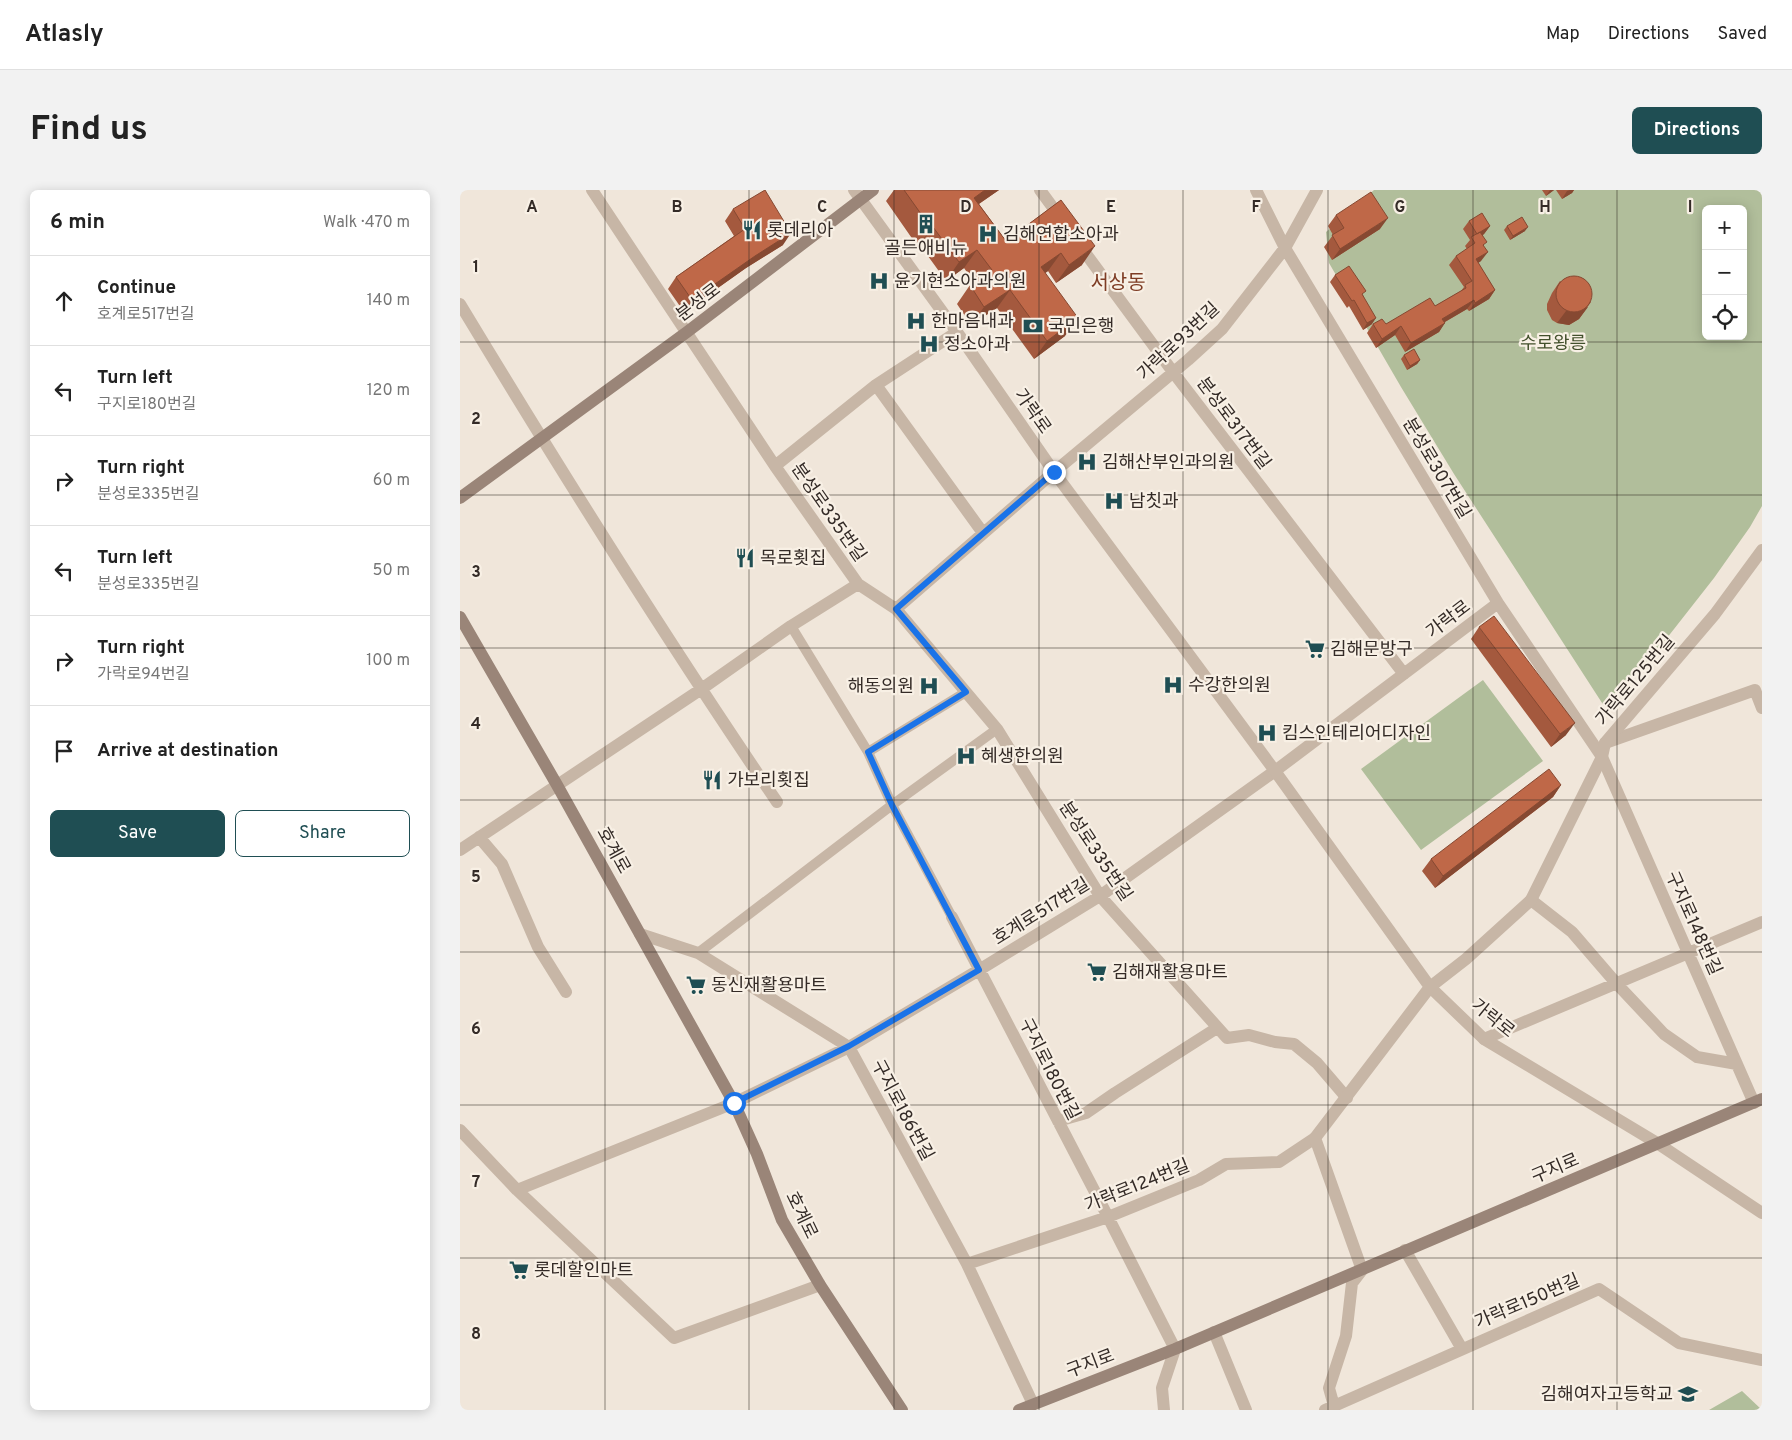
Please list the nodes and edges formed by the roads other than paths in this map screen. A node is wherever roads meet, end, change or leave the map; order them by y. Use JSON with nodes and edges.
{"nodes":[{"id":1,"x":592,"y":190,"type":"edge"},
{"id":2,"x":873,"y":190,"type":"edge"},
{"id":3,"x":1040,"y":190,"type":"edge"},
{"id":4,"x":1256,"y":190,"type":"edge"},
{"id":5,"x":1317,"y":190,"type":"edge"},
{"id":6,"x":857,"y":194,"type":"edge"},
{"id":7,"x":1284,"y":248,"type":"junction"},
{"id":8,"x":460,"y":304,"type":"edge"},
{"id":9,"x":687,"y":332,"type":"junction"},
{"id":10,"x":957,"y":332,"type":"junction"},
{"id":11,"x":1173,"y":372,"type":"junction"},
{"id":12,"x":876,"y":385,"type":"junction"},
{"id":13,"x":541,"y":438,"type":"junction"},
{"id":14,"x":775,"y":466,"type":"junction"},
{"id":15,"x":1054,"y":472,"type":"junction"},
{"id":16,"x":460,"y":498,"type":"edge"},
{"id":17,"x":983,"y":533,"type":"junction"},
{"id":18,"x":1762,"y":550,"type":"edge"},
{"id":19,"x":858,"y":584,"type":"junction"},
{"id":20,"x":1498,"y":603,"type":"junction"},
{"id":21,"x":896,"y":609,"type":"junction"},
{"id":22,"x":460,"y":617,"type":"edge"},
{"id":23,"x":791,"y":626,"type":"junction"},
{"id":24,"x":1404,"y":674,"type":"junction"},
{"id":25,"x":700,"y":690,"type":"junction"},
{"id":26,"x":966,"y":692,"type":"junction"},
{"id":27,"x":1762,"y":708,"type":"edge"},
{"id":28,"x":997,"y":730,"type":"junction"},
{"id":29,"x":1605,"y":743,"type":"junction"},
{"id":30,"x":868,"y":752,"type":"junction"},
{"id":31,"x":1602,"y":757,"type":"junction"},
{"id":32,"x":1275,"y":771,"type":"junction"},
{"id":33,"x":557,"y":785,"type":"junction"},
{"id":34,"x":777,"y":802,"type":"dead end"},
{"id":35,"x":892,"y":805,"type":"junction"},
{"id":36,"x":479,"y":837,"type":"junction"},
{"id":37,"x":460,"y":850,"type":"edge"},
{"id":38,"x":1100,"y":896,"type":"junction"},
{"id":39,"x":1531,"y":900,"type":"junction"},
{"id":40,"x":952,"y":917,"type":"joint"},
{"id":41,"x":1762,"y":922,"type":"edge"},
{"id":42,"x":640,"y":934,"type":"junction"},
{"id":43,"x":698,"y":953,"type":"junction"},
{"id":44,"x":1688,"y":954,"type":"junction"},
{"id":45,"x":979,"y":970,"type":"junction"},
{"id":46,"x":1616,"y":983,"type":"junction"},
{"id":47,"x":1430,"y":986,"type":"junction"},
{"id":48,"x":566,"y":992,"type":"dead end"},
{"id":49,"x":1217,"y":1028,"type":"junction"},
{"id":50,"x":1484,"y":1039,"type":"junction"},
{"id":51,"x":849,"y":1046,"type":"junction"},
{"id":52,"x":1737,"y":1064,"type":"junction"},
{"id":53,"x":1347,"y":1098,"type":"junction"},
{"id":54,"x":1758,"y":1101,"type":"edge"},
{"id":55,"x":734,"y":1103,"type":"junction"},
{"id":56,"x":1058,"y":1121,"type":"junction"},
{"id":57,"x":460,"y":1130,"type":"edge"},
{"id":58,"x":1315,"y":1138,"type":"junction"},
{"id":59,"x":1657,"y":1143,"type":"junction"},
{"id":60,"x":518,"y":1190,"type":"junction"},
{"id":61,"x":1762,"y":1214,"type":"edge"},
{"id":62,"x":1108,"y":1217,"type":"junction"},
{"id":63,"x":1405,"y":1250,"type":"junction"},
{"id":64,"x":967,"y":1264,"type":"junction"},
{"id":65,"x":1362,"y":1270,"type":"junction"},
{"id":66,"x":820,"y":1285,"type":"junction"},
{"id":67,"x":1214,"y":1332,"type":"junction"},
{"id":68,"x":1175,"y":1349,"type":"junction"},
{"id":69,"x":1462,"y":1349,"type":"junction"},
{"id":70,"x":1762,"y":1360,"type":"edge"},
{"id":71,"x":1033,"y":1404,"type":"junction"},
{"id":72,"x":1330,"y":1408,"type":"edge"},
{"id":73,"x":902,"y":1410,"type":"edge"},
{"id":74,"x":1018,"y":1410,"type":"edge"},
{"id":75,"x":1164,"y":1410,"type":"edge"},
{"id":76,"x":1246,"y":1410,"type":"edge"}],
"edges":[{"from":1,"to":9,"type":"street","name":"분성로335번길"},
{"from":2,"to":6,"type":"main road","name":"분성로"},
{"from":3,"to":11,"type":"street","name":"분성로317번길"},
{"from":4,"to":7,"type":"street","name":"분성로307번길"},
{"from":5,"to":7,"type":"street","name":"가락로93번길"},
{"from":6,"to":9,"type":"main road","name":"분성로"},
{"from":6,"to":10,"type":"street","name":"가락로"},
{"from":7,"to":11,"type":"street","name":"가락로93번길"},
{"from":7,"to":20,"type":"street","name":"분성로307번길"},
{"from":8,"to":13,"type":"street"},
{"from":9,"to":13,"type":"main road","name":"분성로"},
{"from":9,"to":14,"type":"street","name":"분성로335번길"},
{"from":10,"to":12,"type":"street"},
{"from":10,"to":15,"type":"street","name":"가락로"},
{"from":11,"to":15,"type":"street","name":"가락로93번길"},
{"from":11,"to":24,"type":"street","name":"분성로317번길"},
{"from":12,"to":14,"type":"street"},
{"from":12,"to":17,"type":"street"},
{"from":13,"to":16,"type":"main road","name":"분성로"},
{"from":13,"to":25,"type":"street"},
{"from":14,"to":19,"type":"street","name":"분성로335번길"},
{"from":15,"to":17,"type":"street","name":"가락로93번길"},
{"from":15,"to":32,"type":"street","name":"가락로"},
{"from":17,"to":21,"type":"street","name":"가락로93번길"},
{"from":18,"to":29,"type":"street","name":"가락로125번길"},
{"from":19,"to":21,"type":"street","name":"분성로335번길"},
{"from":19,"to":23,"type":"street"},
{"from":20,"to":24,"type":"street","name":"가락로"},
{"from":20,"to":31,"type":"street","name":"분성로307번길"},
{"from":21,"to":26,"type":"street","name":"분성로335번길"},
{"from":22,"to":33,"type":"main road","name":"호계로"},
{"from":23,"to":25,"type":"street"},
{"from":23,"to":30,"type":"street","name":"구지로180번길"},
{"from":24,"to":32,"type":"street","name":"가락로"},
{"from":25,"to":33,"type":"street"},
{"from":25,"to":34,"type":"street"},
{"from":26,"to":28,"type":"street","name":"분성로335번길"},
{"from":26,"to":30,"type":"street"},
{"from":27,"to":29,"type":"street"},
{"from":28,"to":35,"type":"street"},
{"from":28,"to":38,"type":"street","name":"분성로335번길"},
{"from":29,"to":31,"type":"street","name":"가락로125번길"},
{"from":30,"to":35,"type":"street","name":"구지로180번길"},
{"from":31,"to":39,"type":"street","name":"가락로125번길"},
{"from":31,"to":44,"type":"street","name":"구지로148번길"},
{"from":32,"to":38,"type":"street","name":"호계로517번길"},
{"from":32,"to":47,"type":"street","name":"가락로"},
{"from":33,"to":36,"type":"street"},
{"from":33,"to":42,"type":"main road","name":"호계로"},
{"from":35,"to":40,"type":"street","name":"구지로180번길"},
{"from":35,"to":43,"type":"street"},
{"from":36,"to":37,"type":"street"},
{"from":36,"to":48,"type":"street"},
{"from":38,"to":45,"type":"street","name":"호계로517번길"},
{"from":38,"to":49,"type":"street","name":"분성로335번길"},
{"from":39,"to":46,"type":"street"},
{"from":39,"to":47,"type":"street","name":"가락로125번길"},
{"from":40,"to":45,"type":"street","name":"구지로180번길"},
{"from":41,"to":44,"type":"street"},
{"from":42,"to":43,"type":"street","name":"구지로186번길"},
{"from":42,"to":55,"type":"main road","name":"호계로"},
{"from":43,"to":51,"type":"street","name":"구지로186번길"},
{"from":44,"to":46,"type":"street"},
{"from":44,"to":52,"type":"street","name":"구지로148번길"},
{"from":45,"to":51,"type":"street","name":"호계로517번길"},
{"from":45,"to":56,"type":"street","name":"구지로180번길"},
{"from":46,"to":50,"type":"street"},
{"from":46,"to":52,"type":"street"},
{"from":47,"to":50,"type":"street","name":"가락로"},
{"from":47,"to":53,"type":"street","name":"가락로124번길"},
{"from":49,"to":53,"type":"street","name":"분성로335번길"},
{"from":49,"to":56,"type":"street"},
{"from":50,"to":59,"type":"street","name":"가락로"},
{"from":51,"to":55,"type":"street","name":"호계로517번길"},
{"from":51,"to":64,"type":"street","name":"구지로186번길"},
{"from":52,"to":54,"type":"street","name":"구지로148번길"},
{"from":53,"to":58,"type":"street","name":"가락로124번길"},
{"from":54,"to":59,"type":"main road","name":"구지로"},
{"from":55,"to":60,"type":"street"},
{"from":55,"to":66,"type":"main road","name":"호계로"},
{"from":56,"to":62,"type":"street","name":"구지로180번길"},
{"from":57,"to":60,"type":"street"},
{"from":58,"to":62,"type":"street","name":"가락로124번길"},
{"from":58,"to":65,"type":"street"},
{"from":59,"to":61,"type":"street","name":"가락로"},
{"from":59,"to":63,"type":"main road","name":"구지로"},
{"from":60,"to":66,"type":"street"},
{"from":62,"to":64,"type":"street","name":"가락로124번길"},
{"from":62,"to":68,"type":"street","name":"구지로180번길"},
{"from":63,"to":65,"type":"main road","name":"구지로"},
{"from":63,"to":69,"type":"street","name":"가락로150번길"},
{"from":64,"to":71,"type":"street","name":"구지로186번길"},
{"from":65,"to":67,"type":"main road","name":"구지로"},
{"from":65,"to":72,"type":"street"},
{"from":66,"to":73,"type":"main road","name":"호계로"},
{"from":67,"to":68,"type":"main road","name":"구지로"},
{"from":67,"to":76,"type":"street"},
{"from":68,"to":71,"type":"main road","name":"구지로"},
{"from":68,"to":75,"type":"street"},
{"from":69,"to":70,"type":"street","name":"가락로150번길"},
{"from":69,"to":72,"type":"street"},
{"from":71,"to":74,"type":"main road","name":"구지로"}]}
